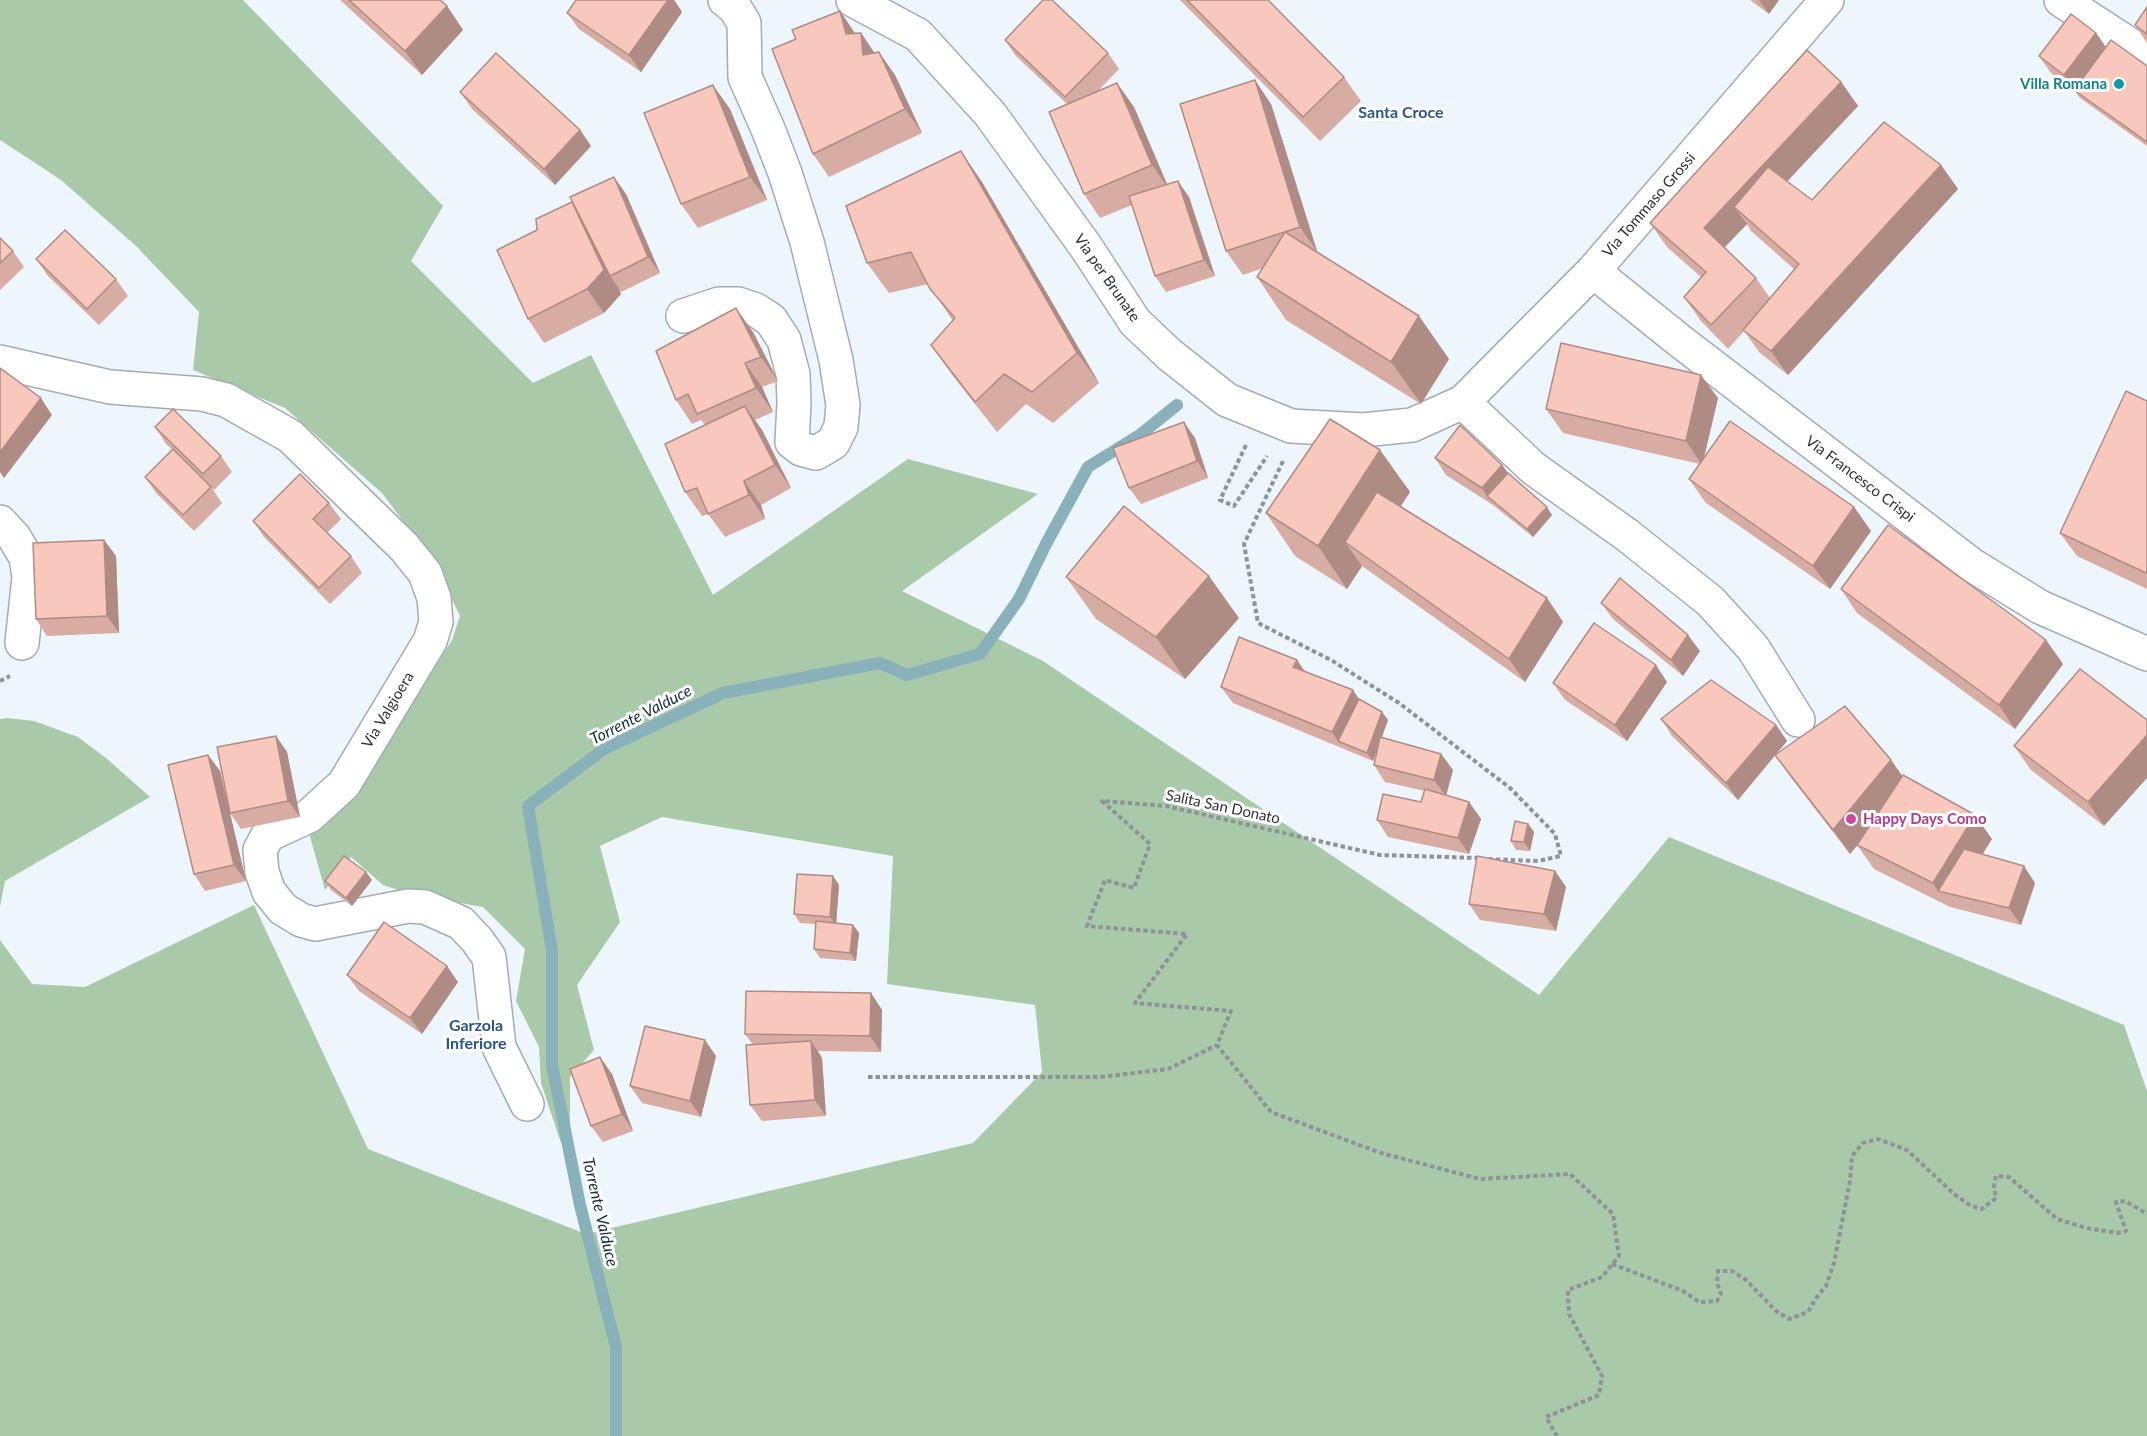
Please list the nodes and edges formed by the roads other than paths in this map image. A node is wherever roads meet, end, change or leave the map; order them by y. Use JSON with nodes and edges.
{"nodes":[{"id":1,"x":724,"y":0,"type":"edge"},
{"id":2,"x":853,"y":0,"type":"edge"},
{"id":3,"x":1827,"y":0,"type":"edge"},
{"id":4,"x":2061,"y":0,"type":"edge"},
{"id":5,"x":2147,"y":56,"type":"edge"},
{"id":6,"x":1593,"y":271,"type":"junction"},
{"id":7,"x":683,"y":316,"type":"dead end"},
{"id":8,"x":0,"y":362,"type":"edge"},
{"id":9,"x":1462,"y":402,"type":"junction"},
{"id":10,"x":0,"y":522,"type":"edge"},
{"id":11,"x":22,"y":643,"type":"dead end"},
{"id":12,"x":2147,"y":654,"type":"edge"},
{"id":13,"x":1798,"y":720,"type":"dead end"},
{"id":14,"x":527,"y":1104,"type":"dead end"}],
"edges":[{"from":1,"to":7,"type":"street"},
{"from":2,"to":9,"type":"street","name":"Via per Brunate"},
{"from":3,"to":6,"type":"street","name":"Via Tommaso Grossi"},
{"from":4,"to":5,"type":"street"},
{"from":6,"to":9,"type":"street","name":"Via Tommaso Grossi"},
{"from":6,"to":12,"type":"street","name":"Via Francesco Crispi"},
{"from":8,"to":14,"type":"street","name":"Via Valgioera"},
{"from":9,"to":13,"type":"street"},
{"from":10,"to":11,"type":"street"}]}
